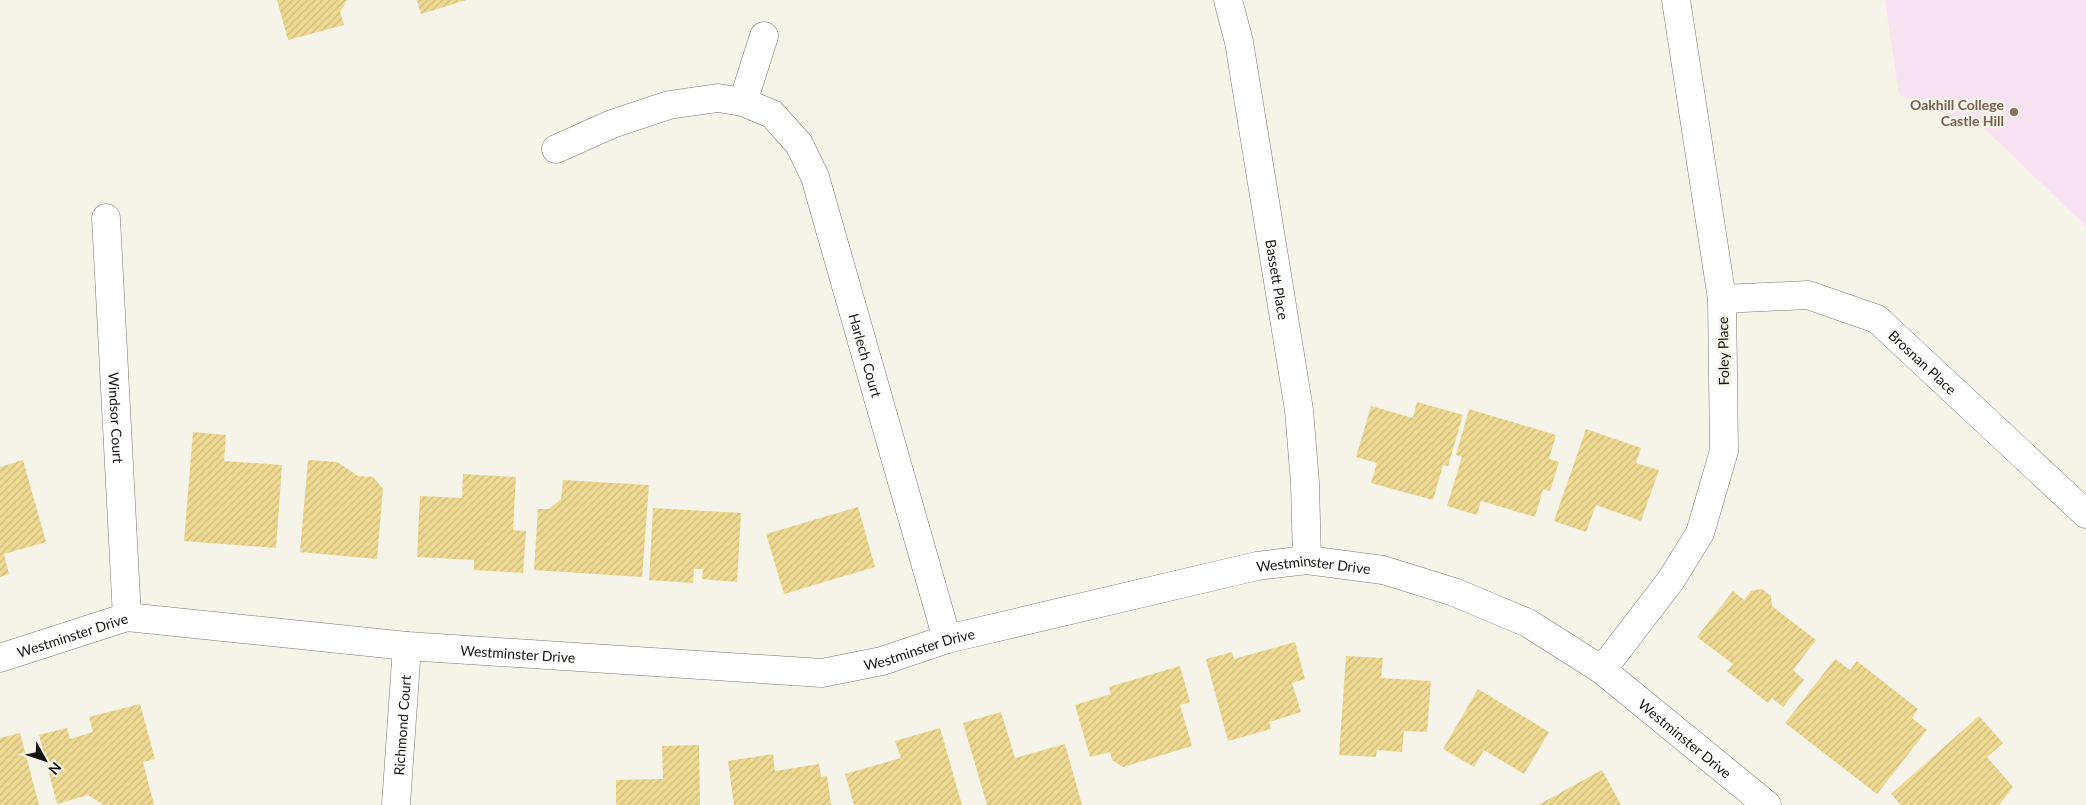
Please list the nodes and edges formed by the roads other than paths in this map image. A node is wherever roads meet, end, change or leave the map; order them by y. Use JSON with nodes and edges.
{"nodes":[{"id":1,"x":1228,"y":0,"type":"edge"},
{"id":2,"x":1676,"y":0,"type":"edge"},
{"id":3,"x":764,"y":36,"type":"dead end"},
{"id":4,"x":743,"y":102,"type":"junction"},
{"id":5,"x":556,"y":149,"type":"dead end"},
{"id":6,"x":106,"y":218,"type":"dead end"},
{"id":7,"x":1722,"y":299,"type":"junction"},
{"id":8,"x":2086,"y":514,"type":"edge"},
{"id":9,"x":1307,"y":560,"type":"junction"},
{"id":10,"x":127,"y":617,"type":"junction"},
{"id":11,"x":946,"y":640,"type":"junction"},
{"id":12,"x":407,"y":646,"type":"junction"},
{"id":13,"x":0,"y":658,"type":"edge"},
{"id":14,"x":1602,"y":670,"type":"junction"},
{"id":15,"x":396,"y":805,"type":"edge"},
{"id":16,"x":1767,"y":805,"type":"edge"}],
"edges":[{"from":1,"to":9,"type":"street","name":"Bassett Place"},
{"from":2,"to":7,"type":"street","name":"Foley Place"},
{"from":3,"to":4,"type":"street"},
{"from":4,"to":5,"type":"street","name":"Harlech Court"},
{"from":4,"to":11,"type":"street","name":"Harlech Court"},
{"from":6,"to":10,"type":"street","name":"Windsor Court"},
{"from":7,"to":8,"type":"street","name":"Brosnan Place"},
{"from":7,"to":14,"type":"street","name":"Foley Place"},
{"from":9,"to":11,"type":"street","name":"Westminster Drive"},
{"from":9,"to":14,"type":"street","name":"Westminster Drive"},
{"from":10,"to":12,"type":"street","name":"Westminster Drive"},
{"from":10,"to":13,"type":"street","name":"Westminster Drive"},
{"from":11,"to":12,"type":"street","name":"Westminster Drive"},
{"from":12,"to":15,"type":"street","name":"Richmond Court"},
{"from":14,"to":16,"type":"street","name":"Westminster Drive"}]}
